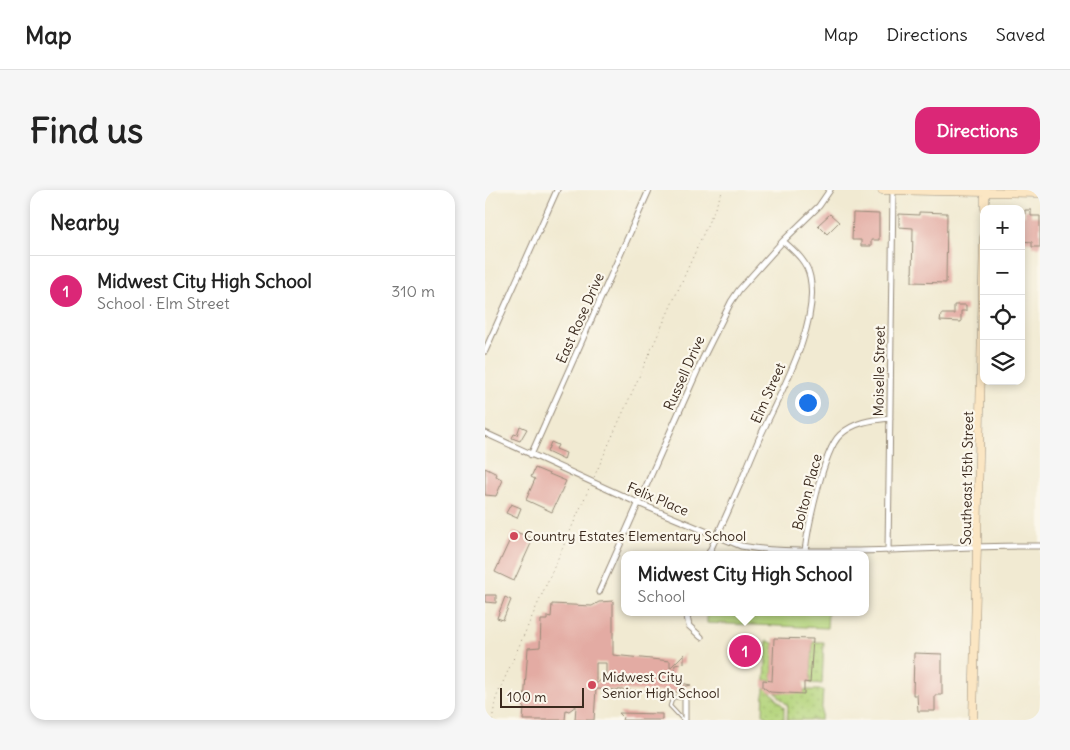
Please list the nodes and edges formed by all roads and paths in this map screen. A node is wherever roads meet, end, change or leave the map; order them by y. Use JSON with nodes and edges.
{"nodes":[{"id":1,"x":557,"y":190,"type":"edge"},
{"id":2,"x":649,"y":190,"type":"edge"},
{"id":3,"x":723,"y":190,"type":"edge"},
{"id":4,"x":830,"y":190,"type":"edge"},
{"id":5,"x":882,"y":190,"type":"edge"},
{"id":6,"x":893,"y":191,"type":"edge"},
{"id":7,"x":985,"y":191,"type":"edge"},
{"id":8,"x":1040,"y":193,"type":"edge"},
{"id":9,"x":985,"y":205,"type":"edge"},
{"id":10,"x":783,"y":240,"type":"junction"},
{"id":11,"x":984,"y":250,"type":"edge"},
{"id":12,"x":485,"y":351,"type":"edge"},
{"id":13,"x":889,"y":418,"type":"junction"},
{"id":14,"x":485,"y":433,"type":"edge"},
{"id":15,"x":531,"y":455,"type":"junction"},
{"id":16,"x":593,"y":478,"type":"dead end"},
{"id":17,"x":590,"y":485,"type":"dead end"},
{"id":18,"x":638,"y":504,"type":"junction"},
{"id":19,"x":717,"y":536,"type":"junction"},
{"id":20,"x":978,"y":546,"type":"junction"},
{"id":21,"x":1040,"y":546,"type":"edge"},
{"id":22,"x":710,"y":551,"type":"edge"},
{"id":23,"x":789,"y":551,"type":"edge"},
{"id":24,"x":805,"y":551,"type":"edge"},
{"id":25,"x":869,"y":551,"type":"edge"},
{"id":26,"x":889,"y":551,"type":"junction"},
{"id":27,"x":599,"y":592,"type":"dead end"},
{"id":28,"x":687,"y":616,"type":"edge"},
{"id":29,"x":701,"y":637,"type":"dead end"},
{"id":30,"x":685,"y":698,"type":"joint"},
{"id":31,"x":492,"y":720,"type":"edge"},
{"id":32,"x":684,"y":720,"type":"edge"},
{"id":33,"x":973,"y":720,"type":"edge"}],
"edges":[{"from":1,"to":12,"type":"street"},
{"from":2,"to":15,"type":"street","name":"East Rose Drive"},
{"from":3,"to":16,"type":"path"},
{"from":4,"to":10,"type":"street","name":"Russell Drive"},
{"from":5,"to":6,"type":"main road"},
{"from":6,"to":7,"type":"main road"},
{"from":6,"to":13,"type":"street","name":"Moiselle Street"},
{"from":7,"to":8,"type":"main road"},
{"from":7,"to":9,"type":"main road"},
{"from":10,"to":18,"type":"street","name":"Russell Drive"},
{"from":10,"to":19,"type":"street","name":"Elm Street"},
{"from":11,"to":20,"type":"main road","name":"Southeast 15th Street"},
{"from":13,"to":24,"type":"street","name":"Bolton Place"},
{"from":13,"to":26,"type":"street","name":"Moiselle Street"},
{"from":14,"to":15,"type":"street","name":"Felix Place"},
{"from":15,"to":18,"type":"street","name":"Felix Place"},
{"from":17,"to":31,"type":"path"},
{"from":18,"to":19,"type":"street","name":"Felix Place"},
{"from":18,"to":27,"type":"street","name":"Russell Drive"},
{"from":19,"to":22,"type":"street","name":"Elm Street"},
{"from":19,"to":23,"type":"street","name":"Felix Place"},
{"from":20,"to":21,"type":"street","name":"Felix Place"},
{"from":20,"to":26,"type":"street","name":"Felix Place"},
{"from":20,"to":33,"type":"main road","name":"Southeast 15th Street"},
{"from":25,"to":26,"type":"street","name":"Felix Place"},
{"from":28,"to":29,"type":"street"},
{"from":30,"to":32,"type":"street"},
{"from":30,"to":32,"type":"lane"}]}
